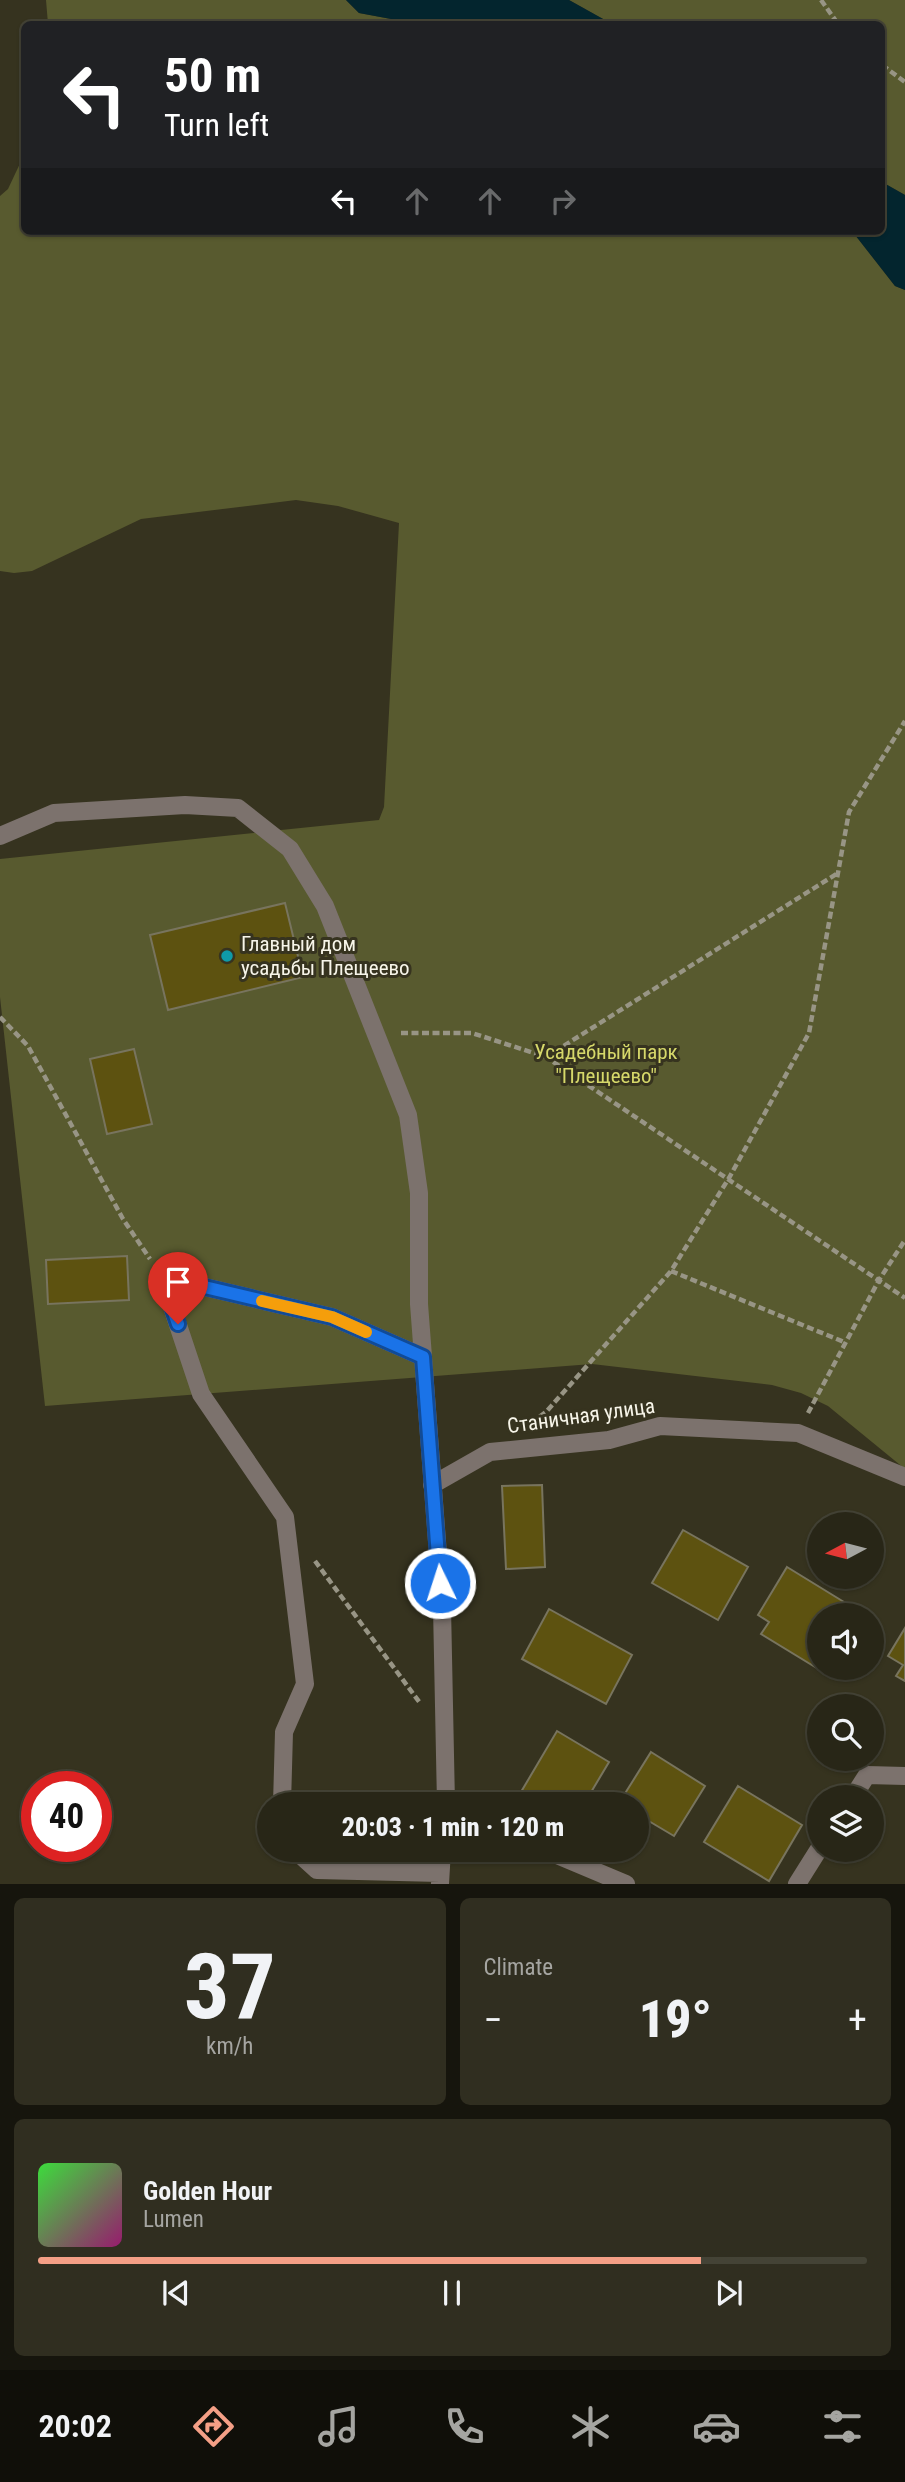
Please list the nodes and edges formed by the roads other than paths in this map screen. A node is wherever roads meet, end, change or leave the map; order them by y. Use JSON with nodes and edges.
{"nodes":[{"id":1,"x":0,"y":836,"type":"edge"},
{"id":2,"x":423,"y":1357,"type":"junction"},
{"id":3,"x":905,"y":1477,"type":"edge"},
{"id":4,"x":432,"y":1485,"type":"junction"},
{"id":5,"x":905,"y":1776,"type":"edge"},
{"id":6,"x":861,"y":1785,"type":"edge"},
{"id":7,"x":282,"y":1792,"type":"edge"},
{"id":8,"x":446,"y":1792,"type":"edge"},
{"id":9,"x":308,"y":1862,"type":"edge"},
{"id":10,"x":574,"y":1862,"type":"edge"},
{"id":11,"x":811,"y":1862,"type":"edge"},
{"id":12,"x":440,"y":1878,"type":"edge"},
{"id":13,"x":626,"y":1884,"type":"edge"},
{"id":14,"x":797,"y":1884,"type":"edge"}],
"edges":[{"from":1,"to":2,"type":"street"},
{"from":2,"to":4,"type":"street"},
{"from":2,"to":7,"type":"street"},
{"from":3,"to":4,"type":"street","name":"Станичная улица"},
{"from":4,"to":8,"type":"street"},
{"from":5,"to":6,"type":"street"},
{"from":9,"to":12,"type":"street"},
{"from":10,"to":13,"type":"street"},
{"from":11,"to":14,"type":"street"}]}
